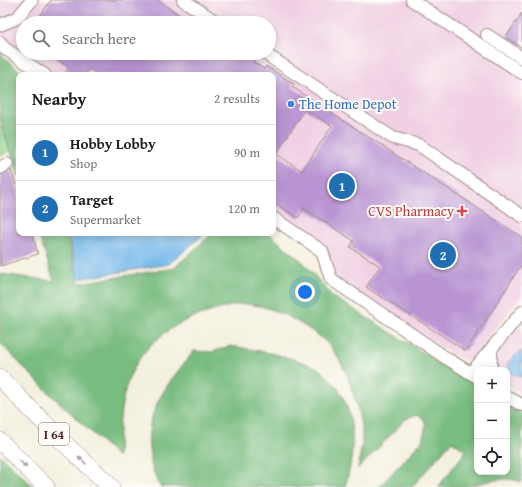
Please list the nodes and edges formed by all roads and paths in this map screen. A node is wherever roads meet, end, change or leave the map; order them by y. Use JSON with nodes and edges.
{"nodes":[{"id":1,"x":32,"y":0,"type":"edge"},
{"id":2,"x":183,"y":0,"type":"edge"},
{"id":3,"x":412,"y":0,"type":"edge"},
{"id":4,"x":19,"y":16,"type":"edge"},
{"id":5,"x":207,"y":16,"type":"edge"},
{"id":6,"x":16,"y":18,"type":"edge"},
{"id":7,"x":0,"y":25,"type":"edge"},
{"id":8,"x":0,"y":42,"type":"edge"},
{"id":9,"x":522,"y":54,"type":"edge"},
{"id":10,"x":16,"y":56,"type":"edge"},
{"id":11,"x":522,"y":58,"type":"edge"},
{"id":12,"x":22,"y":60,"type":"edge"},
{"id":13,"x":275,"y":60,"type":"edge"},
{"id":14,"x":40,"y":72,"type":"edge"},
{"id":15,"x":522,"y":73,"type":"edge"},
{"id":16,"x":522,"y":216,"type":"edge"},
{"id":17,"x":276,"y":220,"type":"edge"},
{"id":18,"x":522,"y":312,"type":"edge"},
{"id":19,"x":491,"y":350,"type":"junction"},
{"id":20,"x":479,"y":367,"type":"edge"},
{"id":21,"x":492,"y":367,"type":"edge"},
{"id":22,"x":474,"y":375,"type":"edge"},
{"id":23,"x":0,"y":378,"type":"edge"},
{"id":24,"x":510,"y":398,"type":"edge"},
{"id":25,"x":522,"y":406,"type":"edge"},
{"id":26,"x":0,"y":441,"type":"edge"},
{"id":27,"x":46,"y":487,"type":"edge"},
{"id":28,"x":111,"y":487,"type":"edge"}],
"edges":[{"from":1,"to":4,"type":"street"},
{"from":2,"to":5,"type":"street"},
{"from":3,"to":15,"type":"street"},
{"from":6,"to":7,"type":"street"},
{"from":8,"to":10,"type":"street"},
{"from":9,"to":11,"type":"street"},
{"from":12,"to":14,"type":"street"},
{"from":13,"to":16,"type":"street"},
{"from":17,"to":22,"type":"street"},
{"from":18,"to":19,"type":"street"},
{"from":19,"to":20,"type":"street"},
{"from":19,"to":21,"type":"street"},
{"from":28,"to":23,"type":"highway","number":"I 64","one_way":true},
{"from":24,"to":25,"type":"street"},
{"from":26,"to":27,"type":"highway","one_way":true}]}
